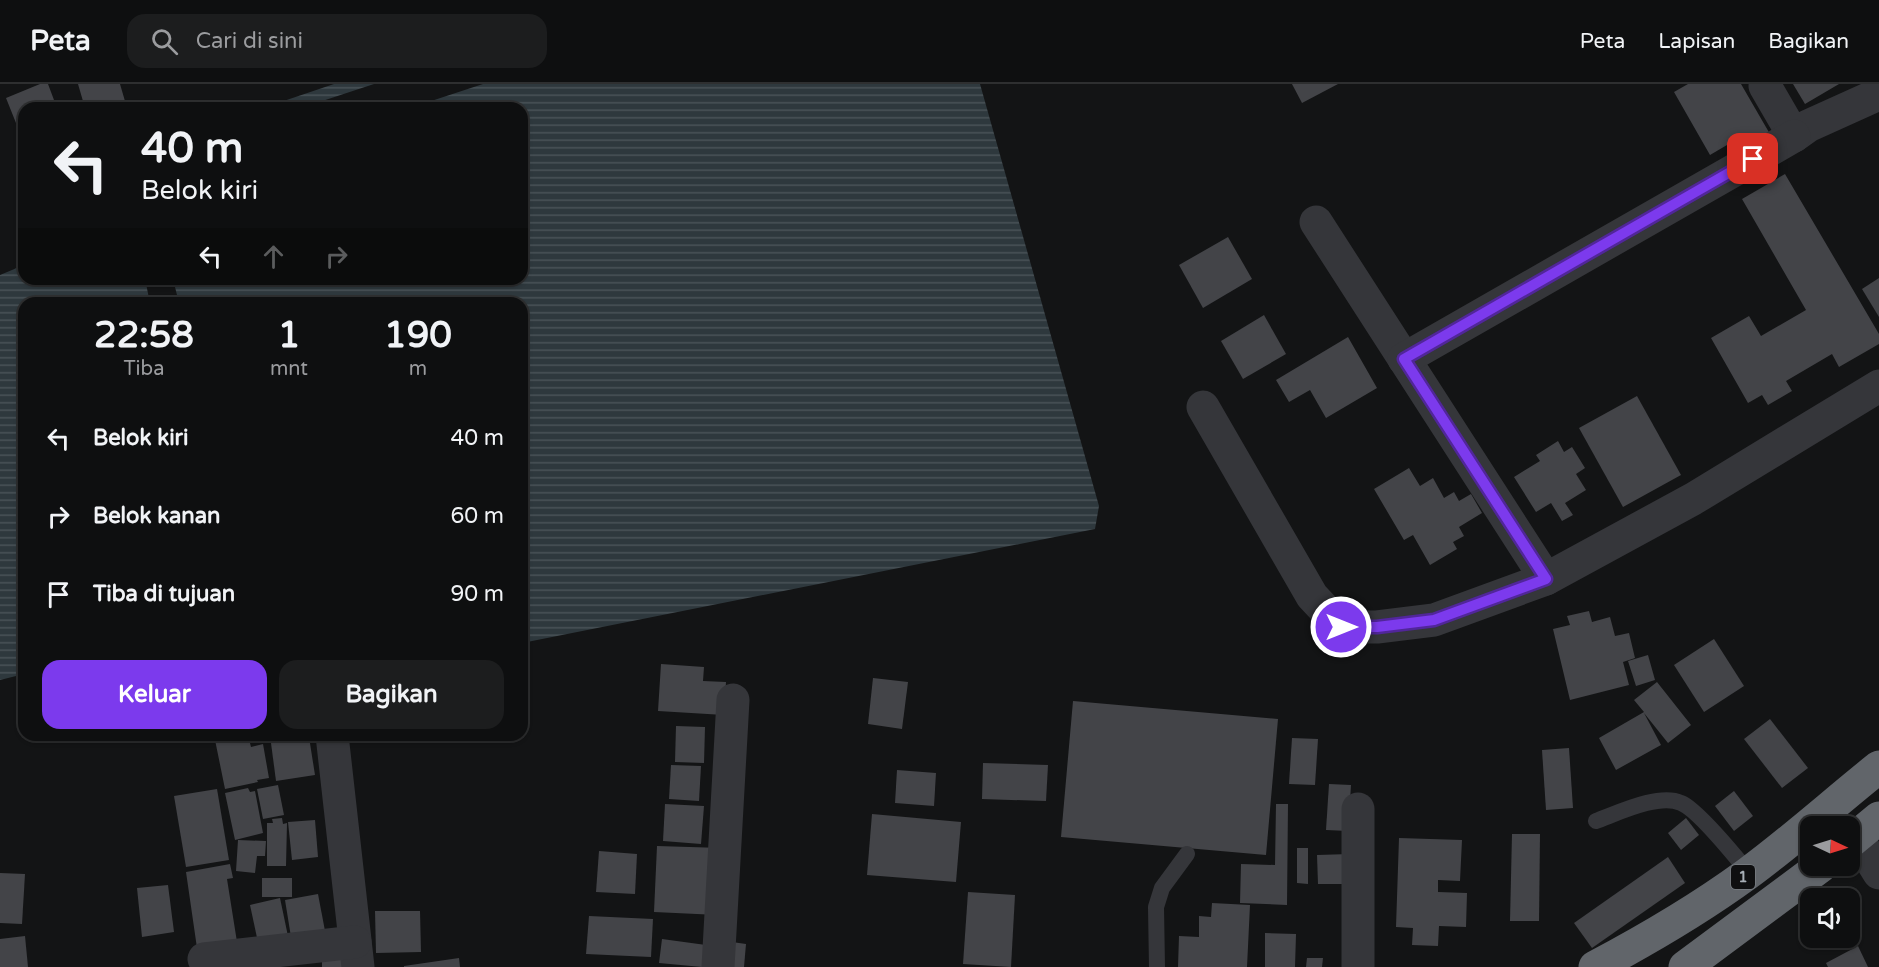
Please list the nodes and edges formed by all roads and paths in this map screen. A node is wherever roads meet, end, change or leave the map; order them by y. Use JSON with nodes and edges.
{"nodes":[{"id":1,"x":1765,"y":86,"type":"dead end"},
{"id":2,"x":1879,"y":94,"type":"edge"},
{"id":3,"x":1794,"y":136,"type":"junction"},
{"id":4,"x":1316,"y":222,"type":"dead end"},
{"id":5,"x":1404,"y":359,"type":"junction"},
{"id":6,"x":1879,"y":386,"type":"edge"},
{"id":7,"x":1203,"y":406,"type":"dead end"},
{"id":8,"x":1546,"y":579,"type":"junction"},
{"id":9,"x":733,"y":700,"type":"dead end"},
{"id":10,"x":333,"y":741,"type":"edge"},
{"id":11,"x":1879,"y":767,"type":"edge"},
{"id":12,"x":1358,"y":809,"type":"dead end"},
{"id":13,"x":1596,"y":821,"type":"dead end"},
{"id":14,"x":1861,"y":832,"type":"edge"},
{"id":15,"x":1186,"y":854,"type":"dead end"},
{"id":16,"x":1749,"y":873,"type":"junction"},
{"id":17,"x":1879,"y":873,"type":"edge"},
{"id":18,"x":1808,"y":876,"type":"edge"},
{"id":19,"x":357,"y":955,"type":"edge"},
{"id":20,"x":204,"y":959,"type":"dead end"},
{"id":21,"x":1692,"y":965,"type":"edge"},
{"id":22,"x":718,"y":967,"type":"edge"},
{"id":23,"x":1157,"y":967,"type":"edge"},
{"id":24,"x":1358,"y":967,"type":"edge"},
{"id":25,"x":1595,"y":967,"type":"edge"}],
"edges":[{"from":1,"to":3,"type":"street"},
{"from":2,"to":3,"type":"street"},
{"from":3,"to":5,"type":"street"},
{"from":4,"to":5,"type":"street"},
{"from":5,"to":8,"type":"street"},
{"from":6,"to":8,"type":"street"},
{"from":7,"to":8,"type":"street"},
{"from":9,"to":22,"type":"street"},
{"from":10,"to":19,"type":"street"},
{"from":11,"to":16,"type":"highway","number":"1"},
{"from":12,"to":24,"type":"street"},
{"from":13,"to":16,"type":"lane"},
{"from":14,"to":17,"type":"street"},
{"from":15,"to":23,"type":"lane"},
{"from":16,"to":25,"type":"highway","number":"1"},
{"from":18,"to":21,"type":"highway","number":"1"},
{"from":19,"to":20,"type":"street"}]}
